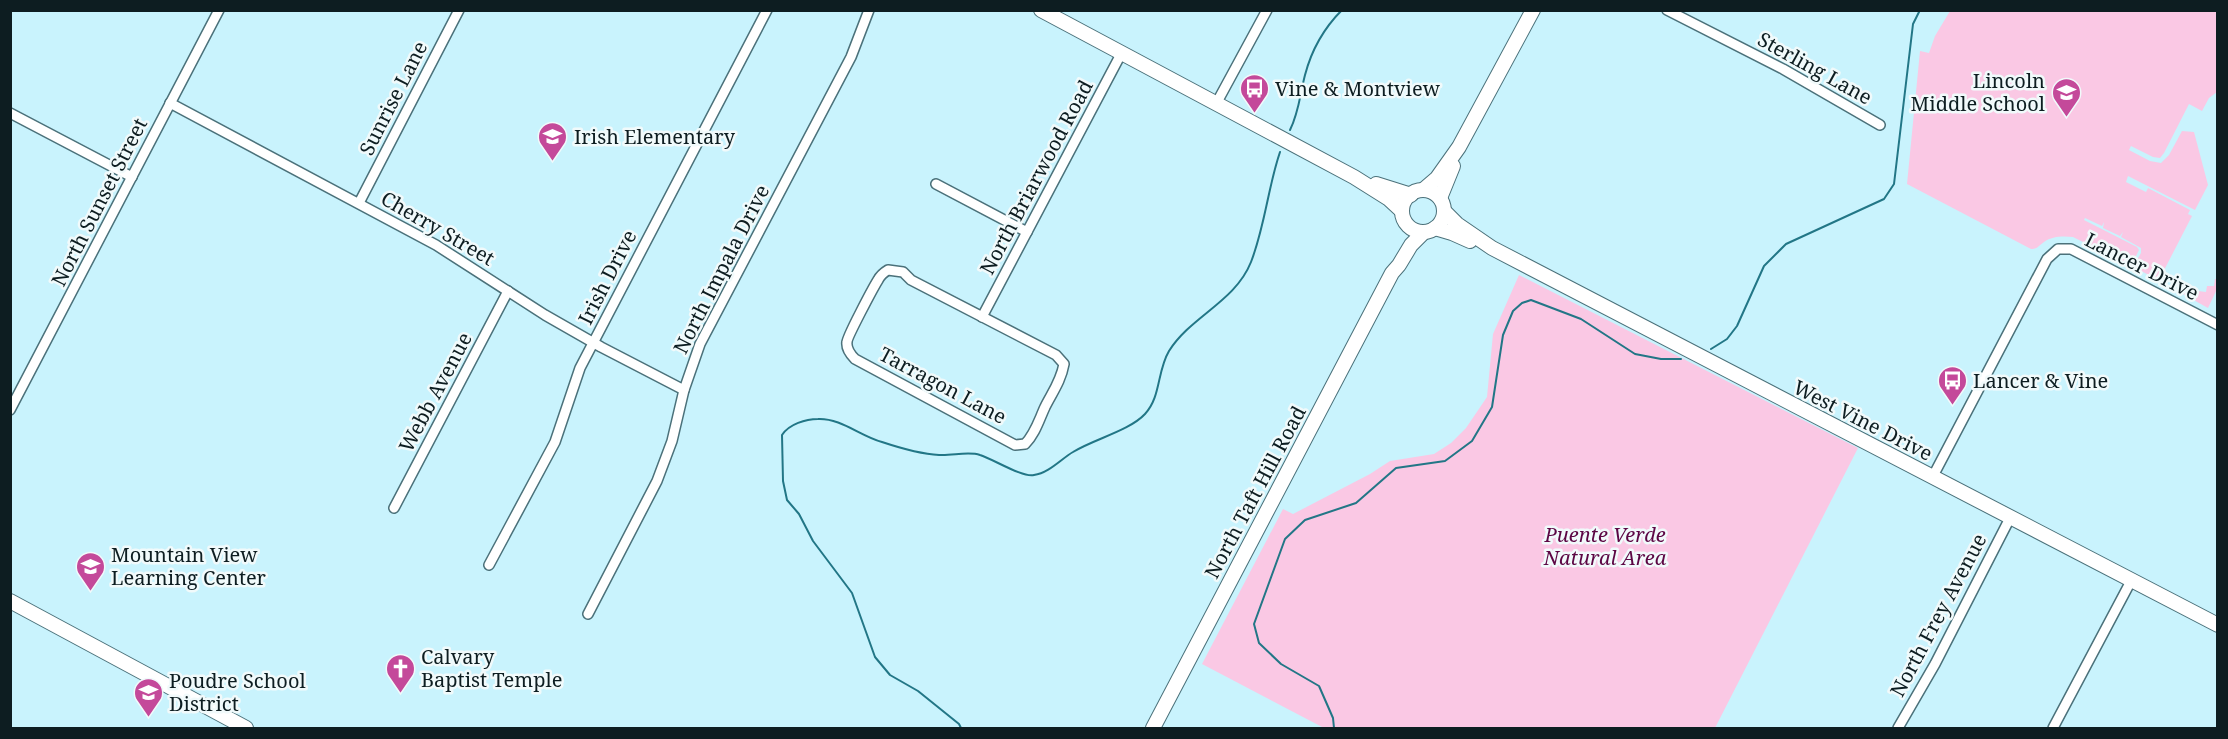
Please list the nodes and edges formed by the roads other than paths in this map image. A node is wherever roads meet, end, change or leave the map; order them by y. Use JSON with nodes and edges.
{"nodes":[{"id":1,"x":219,"y":10,"type":"edge"},
{"id":2,"x":459,"y":10,"type":"edge"},
{"id":3,"x":767,"y":10,"type":"edge"},
{"id":4,"x":869,"y":10,"type":"edge"},
{"id":5,"x":1041,"y":10,"type":"edge"},
{"id":6,"x":1267,"y":10,"type":"edge"},
{"id":7,"x":1533,"y":10,"type":"edge"},
{"id":8,"x":1667,"y":10,"type":"edge"},
{"id":9,"x":1122,"y":54,"type":"junction"},
{"id":10,"x":170,"y":103,"type":"junction"},
{"id":11,"x":1216,"y":104,"type":"junction"},
{"id":12,"x":10,"y":113,"type":"edge"},
{"id":13,"x":1880,"y":125,"type":"dead end"},
{"id":14,"x":1459,"y":147,"type":"junction"},
{"id":15,"x":132,"y":177,"type":"junction"},
{"id":16,"x":1354,"y":177,"type":"junction"},
{"id":17,"x":936,"y":184,"type":"dead end"},
{"id":18,"x":1417,"y":193,"type":"junction"},
{"id":19,"x":359,"y":203,"type":"junction"},
{"id":20,"x":1442,"y":205,"type":"junction"},
{"id":21,"x":1404,"y":217,"type":"junction"},
{"id":22,"x":1430,"y":230,"type":"junction"},
{"id":23,"x":1027,"y":232,"type":"junction"},
{"id":24,"x":1492,"y":248,"type":"junction"},
{"id":25,"x":1392,"y":273,"type":"junction"},
{"id":26,"x":508,"y":291,"type":"junction"},
{"id":27,"x":982,"y":317,"type":"junction"},
{"id":28,"x":2217,"y":325,"type":"edge"},
{"id":29,"x":593,"y":343,"type":"junction"},
{"id":30,"x":684,"y":390,"type":"junction"},
{"id":31,"x":10,"y":411,"type":"edge"},
{"id":32,"x":1932,"y":478,"type":"junction"},
{"id":33,"x":394,"y":508,"type":"dead end"},
{"id":34,"x":2010,"y":518,"type":"junction"},
{"id":35,"x":489,"y":565,"type":"dead end"},
{"id":36,"x":2131,"y":581,"type":"junction"},
{"id":37,"x":10,"y":601,"type":"edge"},
{"id":38,"x":588,"y":614,"type":"dead end"},
{"id":39,"x":2217,"y":625,"type":"edge"},
{"id":40,"x":246,"y":729,"type":"edge"},
{"id":41,"x":1153,"y":729,"type":"edge"},
{"id":42,"x":1898,"y":729,"type":"edge"},
{"id":43,"x":2053,"y":729,"type":"edge"}],
"edges":[{"from":1,"to":10,"type":"street","name":"North Sunset Street"},
{"from":2,"to":19,"type":"street","name":"Sunrise Lane"},
{"from":3,"to":29,"type":"street","name":"Irish Drive"},
{"from":4,"to":30,"type":"street","name":"North Impala Drive"},
{"from":5,"to":9,"type":"street","name":"West Vine Drive"},
{"from":6,"to":11,"type":"street"},
{"from":7,"to":14,"type":"street"},
{"from":8,"to":13,"type":"street","name":"Sterling Lane"},
{"from":9,"to":11,"type":"street","name":"West Vine Drive"},
{"from":9,"to":23,"type":"street","name":"North Briarwood Road"},
{"from":10,"to":15,"type":"street","name":"North Sunset Street"},
{"from":10,"to":19,"type":"street","name":"Cherry Street"},
{"from":11,"to":16,"type":"street","name":"West Vine Drive"},
{"from":12,"to":15,"type":"street"},
{"from":14,"to":18,"type":"street"},
{"from":14,"to":20,"type":"street"},
{"from":15,"to":31,"type":"street","name":"North Sunset Street"},
{"from":16,"to":18,"type":"street","name":"West Vine Drive"},
{"from":16,"to":21,"type":"street","name":"West Vine Drive"},
{"from":17,"to":23,"type":"street"},
{"from":18,"to":20,"type":"street","name":"West Vine Drive"},
{"from":18,"to":21,"type":"street"},
{"from":19,"to":26,"type":"street","name":"Cherry Street"},
{"from":20,"to":22,"type":"street"},
{"from":20,"to":24,"type":"street","name":"West Vine Drive"},
{"from":21,"to":22,"type":"street","name":"West Vine Drive"},
{"from":21,"to":25,"type":"street","name":"North Taft Hill Road"},
{"from":22,"to":24,"type":"street","name":"West Vine Drive"},
{"from":22,"to":25,"type":"street","name":"North Taft Hill Road"},
{"from":23,"to":27,"type":"street","name":"North Briarwood Road"},
{"from":24,"to":32,"type":"street","name":"West Vine Drive"},
{"from":25,"to":41,"type":"street","name":"North Taft Hill Road"},
{"from":26,"to":29,"type":"street","name":"Cherry Street"},
{"from":26,"to":33,"type":"street","name":"Webb Avenue"},
{"from":27,"to":27,"type":"street","name":"Tarragon Lane"},
{"from":28,"to":32,"type":"street","name":"Lancer Drive"},
{"from":29,"to":30,"type":"street","name":"Cherry Street"},
{"from":29,"to":35,"type":"street","name":"Irish Drive"},
{"from":30,"to":38,"type":"street","name":"North Impala Drive"},
{"from":32,"to":34,"type":"street","name":"West Vine Drive"},
{"from":34,"to":36,"type":"street","name":"West Vine Drive"},
{"from":34,"to":42,"type":"street","name":"North Frey Avenue"},
{"from":36,"to":39,"type":"street","name":"West Vine Drive"},
{"from":36,"to":43,"type":"street"},
{"from":37,"to":40,"type":"street"}]}
